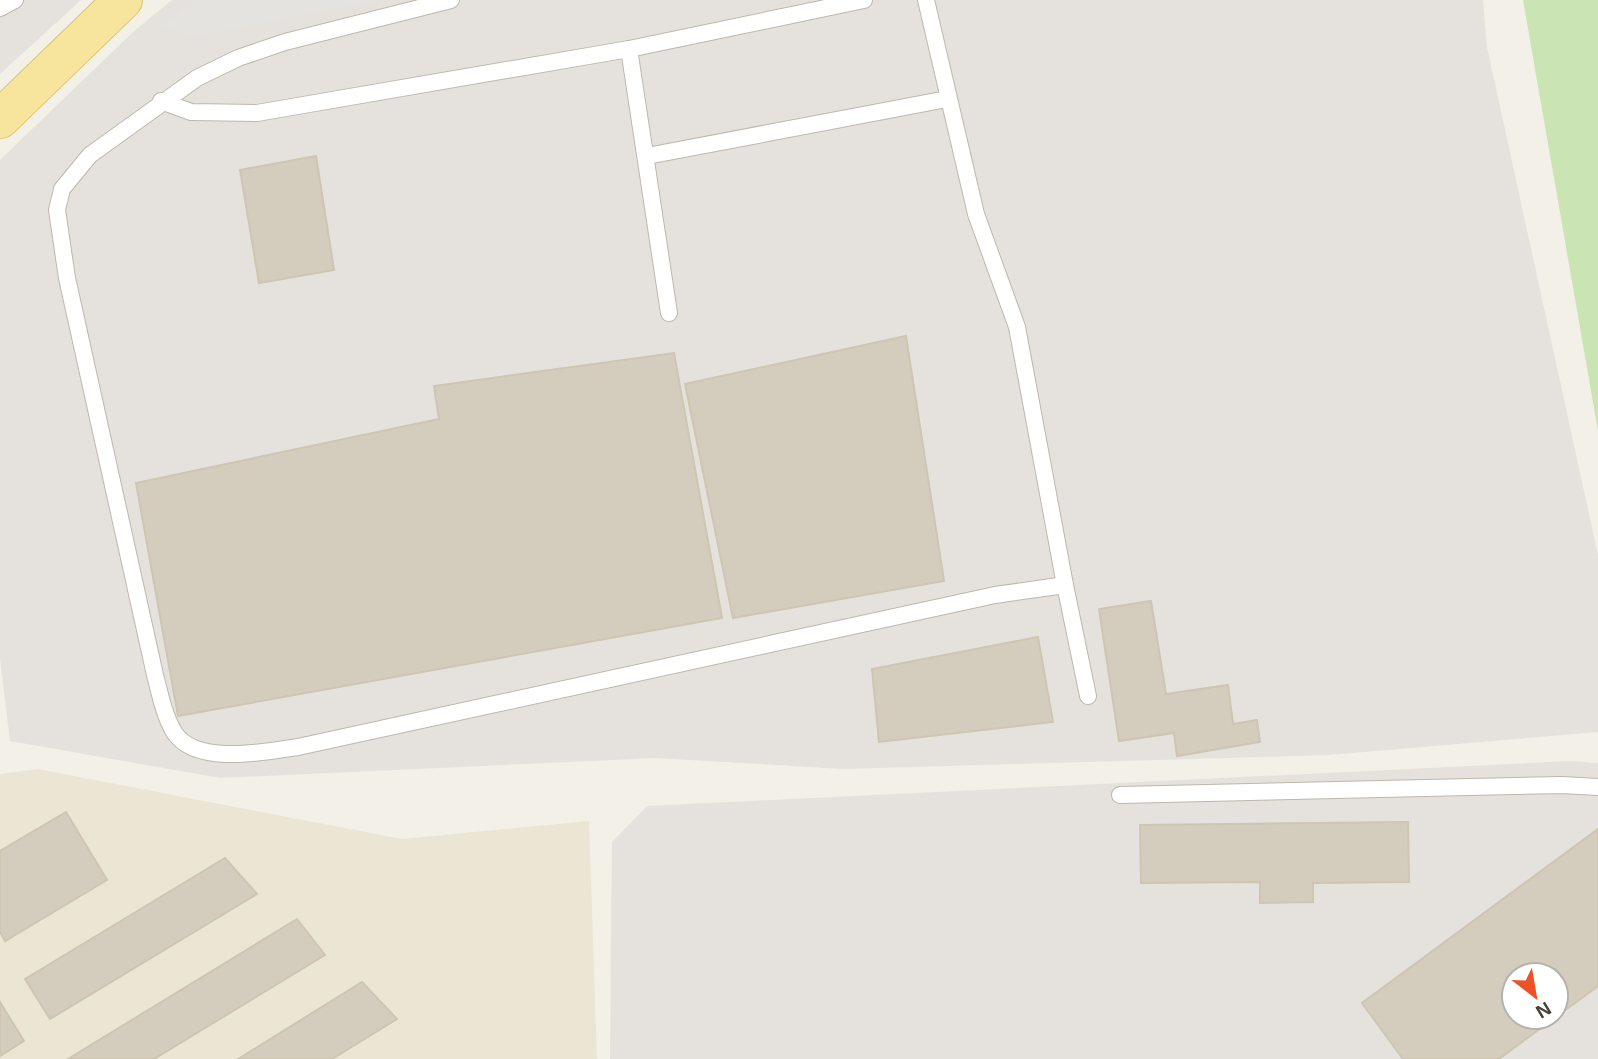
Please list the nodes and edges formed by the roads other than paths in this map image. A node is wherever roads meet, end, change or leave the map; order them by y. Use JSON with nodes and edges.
{"nodes":[{"id":1,"x":15,"y":0,"type":"edge"},
{"id":2,"x":123,"y":0,"type":"edge"},
{"id":3,"x":451,"y":0,"type":"edge"},
{"id":4,"x":864,"y":0,"type":"edge"},
{"id":5,"x":926,"y":0,"type":"edge"},
{"id":6,"x":0,"y":8,"type":"edge"},
{"id":7,"x":629,"y":49,"type":"junction"},
{"id":8,"x":947,"y":99,"type":"junction"},
{"id":9,"x":161,"y":101,"type":"junction"},
{"id":10,"x":0,"y":119,"type":"edge"},
{"id":11,"x":647,"y":156,"type":"junction"},
{"id":12,"x":669,"y":313,"type":"dead end"},
{"id":13,"x":1065,"y":585,"type":"junction"},
{"id":14,"x":1088,"y":696,"type":"dead end"},
{"id":15,"x":1598,"y":787,"type":"edge"},
{"id":16,"x":1120,"y":795,"type":"dead end"}],
"edges":[{"from":1,"to":6,"type":"lane"},
{"from":2,"to":10,"type":"main road"},
{"from":3,"to":9,"type":"lane"},
{"from":4,"to":7,"type":"lane"},
{"from":5,"to":8,"type":"lane"},
{"from":7,"to":9,"type":"lane"},
{"from":7,"to":11,"type":"lane"},
{"from":8,"to":11,"type":"lane"},
{"from":8,"to":13,"type":"lane"},
{"from":9,"to":13,"type":"lane"},
{"from":11,"to":12,"type":"lane"},
{"from":13,"to":14,"type":"lane"},
{"from":15,"to":16,"type":"lane"}]}
